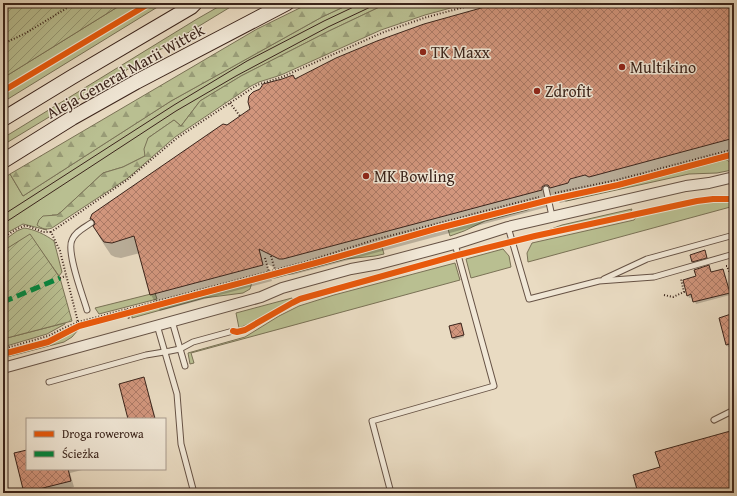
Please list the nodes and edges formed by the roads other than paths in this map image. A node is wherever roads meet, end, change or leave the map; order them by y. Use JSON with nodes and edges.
{"nodes":[{"id":1,"x":195,"y":3,"type":"edge"},
{"id":2,"x":288,"y":3,"type":"edge"},
{"id":3,"x":3,"y":119,"type":"edge"},
{"id":4,"x":3,"y":161,"type":"edge"},
{"id":5,"x":734,"y":177,"type":"edge"},
{"id":6,"x":546,"y":189,"type":"dead end"},
{"id":7,"x":552,"y":216,"type":"junction"},
{"id":8,"x":91,"y":223,"type":"dead end"},
{"id":9,"x":508,"y":227,"type":"junction"},
{"id":10,"x":734,"y":235,"type":"edge"},
{"id":11,"x":455,"y":244,"type":"junction"},
{"id":12,"x":734,"y":254,"type":"edge"},
{"id":13,"x":599,"y":282,"type":"junction"},
{"id":14,"x":87,"y":310,"type":"dead end"},
{"id":15,"x":172,"y":321,"type":"junction"},
{"id":16,"x":158,"y":325,"type":"junction"},
{"id":17,"x":233,"y":332,"type":"dead end"},
{"id":18,"x":180,"y":349,"type":"junction"},
{"id":19,"x":165,"y":352,"type":"junction"},
{"id":20,"x":184,"y":366,"type":"dead end"},
{"id":21,"x":3,"y":368,"type":"edge"},
{"id":22,"x":49,"y":382,"type":"dead end"},
{"id":23,"x":734,"y":410,"type":"edge"},
{"id":24,"x":714,"y":420,"type":"dead end"},
{"id":25,"x":194,"y":493,"type":"edge"},
{"id":26,"x":391,"y":493,"type":"edge"}],
"edges":[{"from":1,"to":3,"type":"main road","name":"Aleja Generał Marii Wittek"},
{"from":2,"to":4,"type":"main road","name":"Aleja Generał Marii Wittek"},
{"from":5,"to":7,"type":"street"},
{"from":6,"to":7,"type":"lane"},
{"from":7,"to":9,"type":"street"},
{"from":8,"to":14,"type":"lane"},
{"from":9,"to":11,"type":"street"},
{"from":9,"to":13,"type":"lane"},
{"from":10,"to":13,"type":"lane"},
{"from":11,"to":15,"type":"street"},
{"from":11,"to":26,"type":"lane"},
{"from":12,"to":13,"type":"lane"},
{"from":15,"to":16,"type":"street"},
{"from":15,"to":18,"type":"lane"},
{"from":16,"to":19,"type":"lane"},
{"from":16,"to":21,"type":"street"},
{"from":17,"to":18,"type":"lane"},
{"from":18,"to":19,"type":"lane"},
{"from":18,"to":20,"type":"lane"},
{"from":19,"to":22,"type":"lane"},
{"from":19,"to":25,"type":"lane"},
{"from":23,"to":24,"type":"lane"}]}
